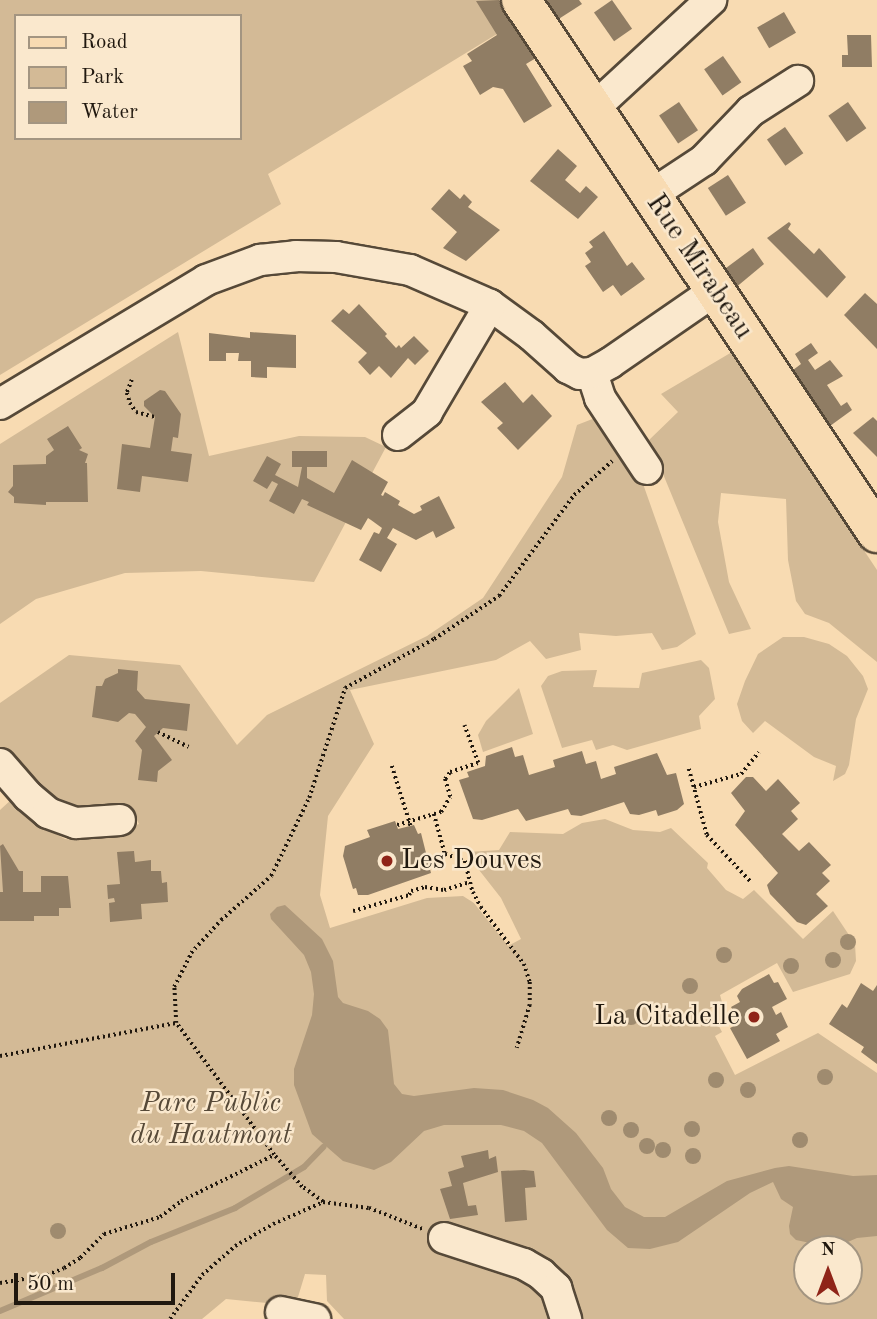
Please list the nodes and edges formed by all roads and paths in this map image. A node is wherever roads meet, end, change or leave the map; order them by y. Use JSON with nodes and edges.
{"nodes":[{"id":1,"x":521,"y":0,"type":"edge"},
{"id":2,"x":711,"y":0,"type":"edge"},
{"id":3,"x":798,"y":81,"type":"dead end"},
{"id":4,"x":593,"y":109,"type":"junction"},
{"id":5,"x":651,"y":195,"type":"junction"},
{"id":6,"x":716,"y":290,"type":"junction"},
{"id":7,"x":490,"y":306,"type":"junction"},
{"id":8,"x":592,"y":373,"type":"junction"},
{"id":9,"x":132,"y":380,"type":"dead end"},
{"id":10,"x":0,"y":404,"type":"edge"},
{"id":11,"x":155,"y":417,"type":"dead end"},
{"id":12,"x":398,"y":435,"type":"dead end"},
{"id":13,"x":632,"y":444,"type":"junction"},
{"id":14,"x":647,"y":469,"type":"dead end"},
{"id":15,"x":877,"y":534,"type":"edge"},
{"id":16,"x":464,"y":725,"type":"dead end"},
{"id":17,"x":158,"y":732,"type":"dead end"},
{"id":18,"x":189,"y":747,"type":"dead end"},
{"id":19,"x":759,"y":752,"type":"dead end"},
{"id":20,"x":0,"y":764,"type":"edge"},
{"id":21,"x":392,"y":766,"type":"dead end"},
{"id":22,"x":689,"y":769,"type":"dead end"},
{"id":23,"x":694,"y":787,"type":"junction"},
{"id":24,"x":433,"y":814,"type":"junction"},
{"id":25,"x":120,"y":820,"type":"dead end"},
{"id":26,"x":410,"y":824,"type":"junction"},
{"id":27,"x":397,"y":825,"type":"dead end"},
{"id":28,"x":750,"y":881,"type":"dead end"},
{"id":29,"x":470,"y":882,"type":"junction"},
{"id":30,"x":353,"y":911,"type":"dead end"},
{"id":31,"x":176,"y":1023,"type":"junction"},
{"id":32,"x":517,"y":1048,"type":"dead end"},
{"id":33,"x":0,"y":1056,"type":"edge"},
{"id":34,"x":274,"y":1155,"type":"junction"},
{"id":35,"x":323,"y":1202,"type":"junction"},
{"id":36,"x":444,"y":1238,"type":"joint"},
{"id":37,"x":0,"y":1283,"type":"edge"},
{"id":38,"x":281,"y":1312,"type":"dead end"},
{"id":39,"x":170,"y":1319,"type":"edge"},
{"id":40,"x":315,"y":1319,"type":"edge"},
{"id":41,"x":566,"y":1319,"type":"edge"}],
"edges":[{"from":1,"to":4,"type":"main road","name":"Rue Mirabeau"},
{"from":2,"to":4,"type":"street"},
{"from":3,"to":5,"type":"street"},
{"from":4,"to":5,"type":"main road","name":"Rue Mirabeau"},
{"from":5,"to":6,"type":"main road","name":"Rue Mirabeau"},
{"from":6,"to":8,"type":"street"},
{"from":6,"to":15,"type":"main road","name":"Rue Mirabeau"},
{"from":7,"to":8,"type":"street"},
{"from":7,"to":10,"type":"street"},
{"from":7,"to":12,"type":"street"},
{"from":8,"to":13,"type":"street"},
{"from":9,"to":11,"type":"path"},
{"from":13,"to":14,"type":"street"},
{"from":13,"to":31,"type":"path"},
{"from":16,"to":24,"type":"path"},
{"from":17,"to":18,"type":"path"},
{"from":19,"to":23,"type":"path"},
{"from":20,"to":25,"type":"street"},
{"from":21,"to":26,"type":"path"},
{"from":22,"to":23,"type":"path"},
{"from":23,"to":28,"type":"path"},
{"from":24,"to":26,"type":"path"},
{"from":24,"to":29,"type":"path"},
{"from":26,"to":27,"type":"path"},
{"from":29,"to":30,"type":"path"},
{"from":29,"to":32,"type":"path"},
{"from":31,"to":33,"type":"path"},
{"from":31,"to":34,"type":"path"},
{"from":34,"to":35,"type":"path"},
{"from":34,"to":37,"type":"path"},
{"from":35,"to":36,"type":"path"},
{"from":35,"to":39,"type":"path"},
{"from":36,"to":41,"type":"street"},
{"from":38,"to":40,"type":"street"}]}
